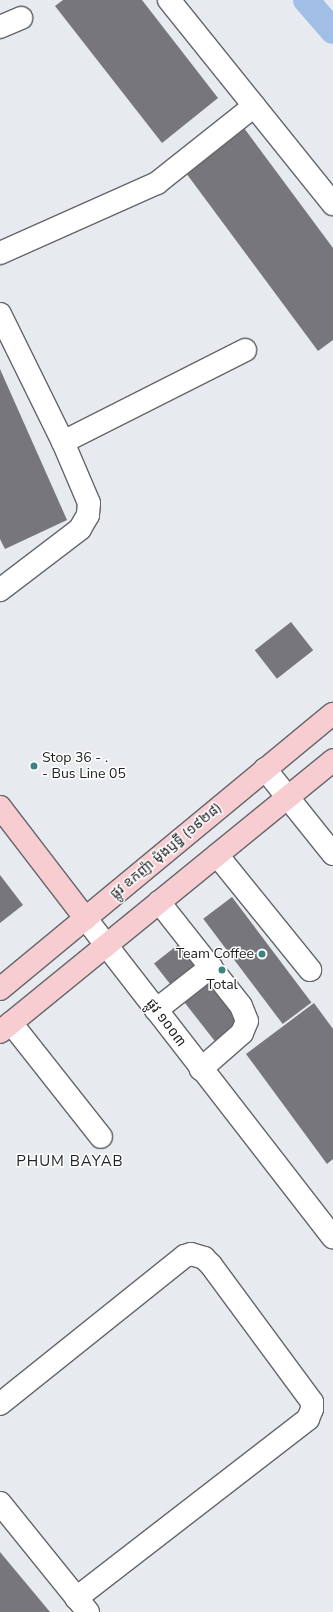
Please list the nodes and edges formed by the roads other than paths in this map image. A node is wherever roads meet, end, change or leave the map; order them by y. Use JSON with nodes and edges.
{"nodes":[{"id":1,"x":169,"y":0,"type":"edge"},
{"id":2,"x":21,"y":18,"type":"dead end"},
{"id":3,"x":0,"y":27,"type":"edge"},
{"id":4,"x":254,"y":106,"type":"junction"},
{"id":5,"x":333,"y":204,"type":"edge"},
{"id":6,"x":0,"y":254,"type":"edge"},
{"id":7,"x":0,"y":314,"type":"edge"},
{"id":8,"x":245,"y":350,"type":"dead end"},
{"id":9,"x":63,"y":442,"type":"junction"},
{"id":10,"x":0,"y":590,"type":"edge"},
{"id":11,"x":333,"y":714,"type":"edge"},
{"id":12,"x":333,"y":760,"type":"edge"},
{"id":13,"x":265,"y":769,"type":"junction"},
{"id":14,"x":287,"y":798,"type":"junction"},
{"id":15,"x":0,"y":807,"type":"edge"},
{"id":16,"x":217,"y":854,"type":"junction"},
{"id":17,"x":333,"y":854,"type":"edge"},
{"id":18,"x":159,"y":902,"type":"junction"},
{"id":19,"x":86,"y":919,"type":"junction"},
{"id":20,"x":106,"y":946,"type":"junction"},
{"id":21,"x":210,"y":967,"type":"junction"},
{"id":22,"x":310,"y":970,"type":"dead end"},
{"id":23,"x":0,"y":989,"type":"edge"},
{"id":24,"x":156,"y":1010,"type":"junction"},
{"id":25,"x":5,"y":1028,"type":"edge"},
{"id":26,"x":201,"y":1069,"type":"junction"},
{"id":27,"x":101,"y":1137,"type":"dead end"},
{"id":28,"x":333,"y":1238,"type":"edge"},
{"id":29,"x":0,"y":1404,"type":"edge"},
{"id":30,"x":0,"y":1503,"type":"edge"},
{"id":31,"x":82,"y":1605,"type":"edge"}],
"edges":[{"from":1,"to":4,"type":"street"},
{"from":2,"to":3,"type":"street"},
{"from":4,"to":5,"type":"street"},
{"from":4,"to":6,"type":"street"},
{"from":7,"to":9,"type":"street"},
{"from":8,"to":9,"type":"street"},
{"from":9,"to":10,"type":"street"},
{"from":11,"to":13,"type":"main road","name":"ផ្លូវ ឧកញ៉ា ម៉ុងឫទ្ធី (១៩២៨)"},
{"from":12,"to":14,"type":"main road"},
{"from":13,"to":14,"type":"street"},
{"from":13,"to":19,"type":"main road","name":"ផ្លូវ ឧកញ៉ា ម៉ុងឫទ្ធី (១៩២៨)"},
{"from":14,"to":16,"type":"main road"},
{"from":14,"to":17,"type":"street"},
{"from":15,"to":19,"type":"main road","name":"ផ្លូវ ១០០៣"},
{"from":16,"to":18,"type":"main road"},
{"from":16,"to":22,"type":"street"},
{"from":18,"to":20,"type":"main road"},
{"from":18,"to":21,"type":"street"},
{"from":19,"to":20,"type":"street","name":"ផ្លូវ ១០០៣"},
{"from":19,"to":23,"type":"main road","name":"ផ្លូវ ឧកញ៉ា ម៉ុងឫទ្ធី (១៩២៨)"},
{"from":20,"to":24,"type":"street","name":"ផ្លូវ ១០០៣"},
{"from":20,"to":25,"type":"main road"},
{"from":21,"to":24,"type":"street"},
{"from":21,"to":26,"type":"street"},
{"from":24,"to":26,"type":"street","name":"ផ្លូវ ១០០៣"},
{"from":25,"to":27,"type":"street"},
{"from":26,"to":28,"type":"street","name":"ផ្លូវ ១០០៣"},
{"from":29,"to":31,"type":"street"},
{"from":30,"to":31,"type":"street"}]}
